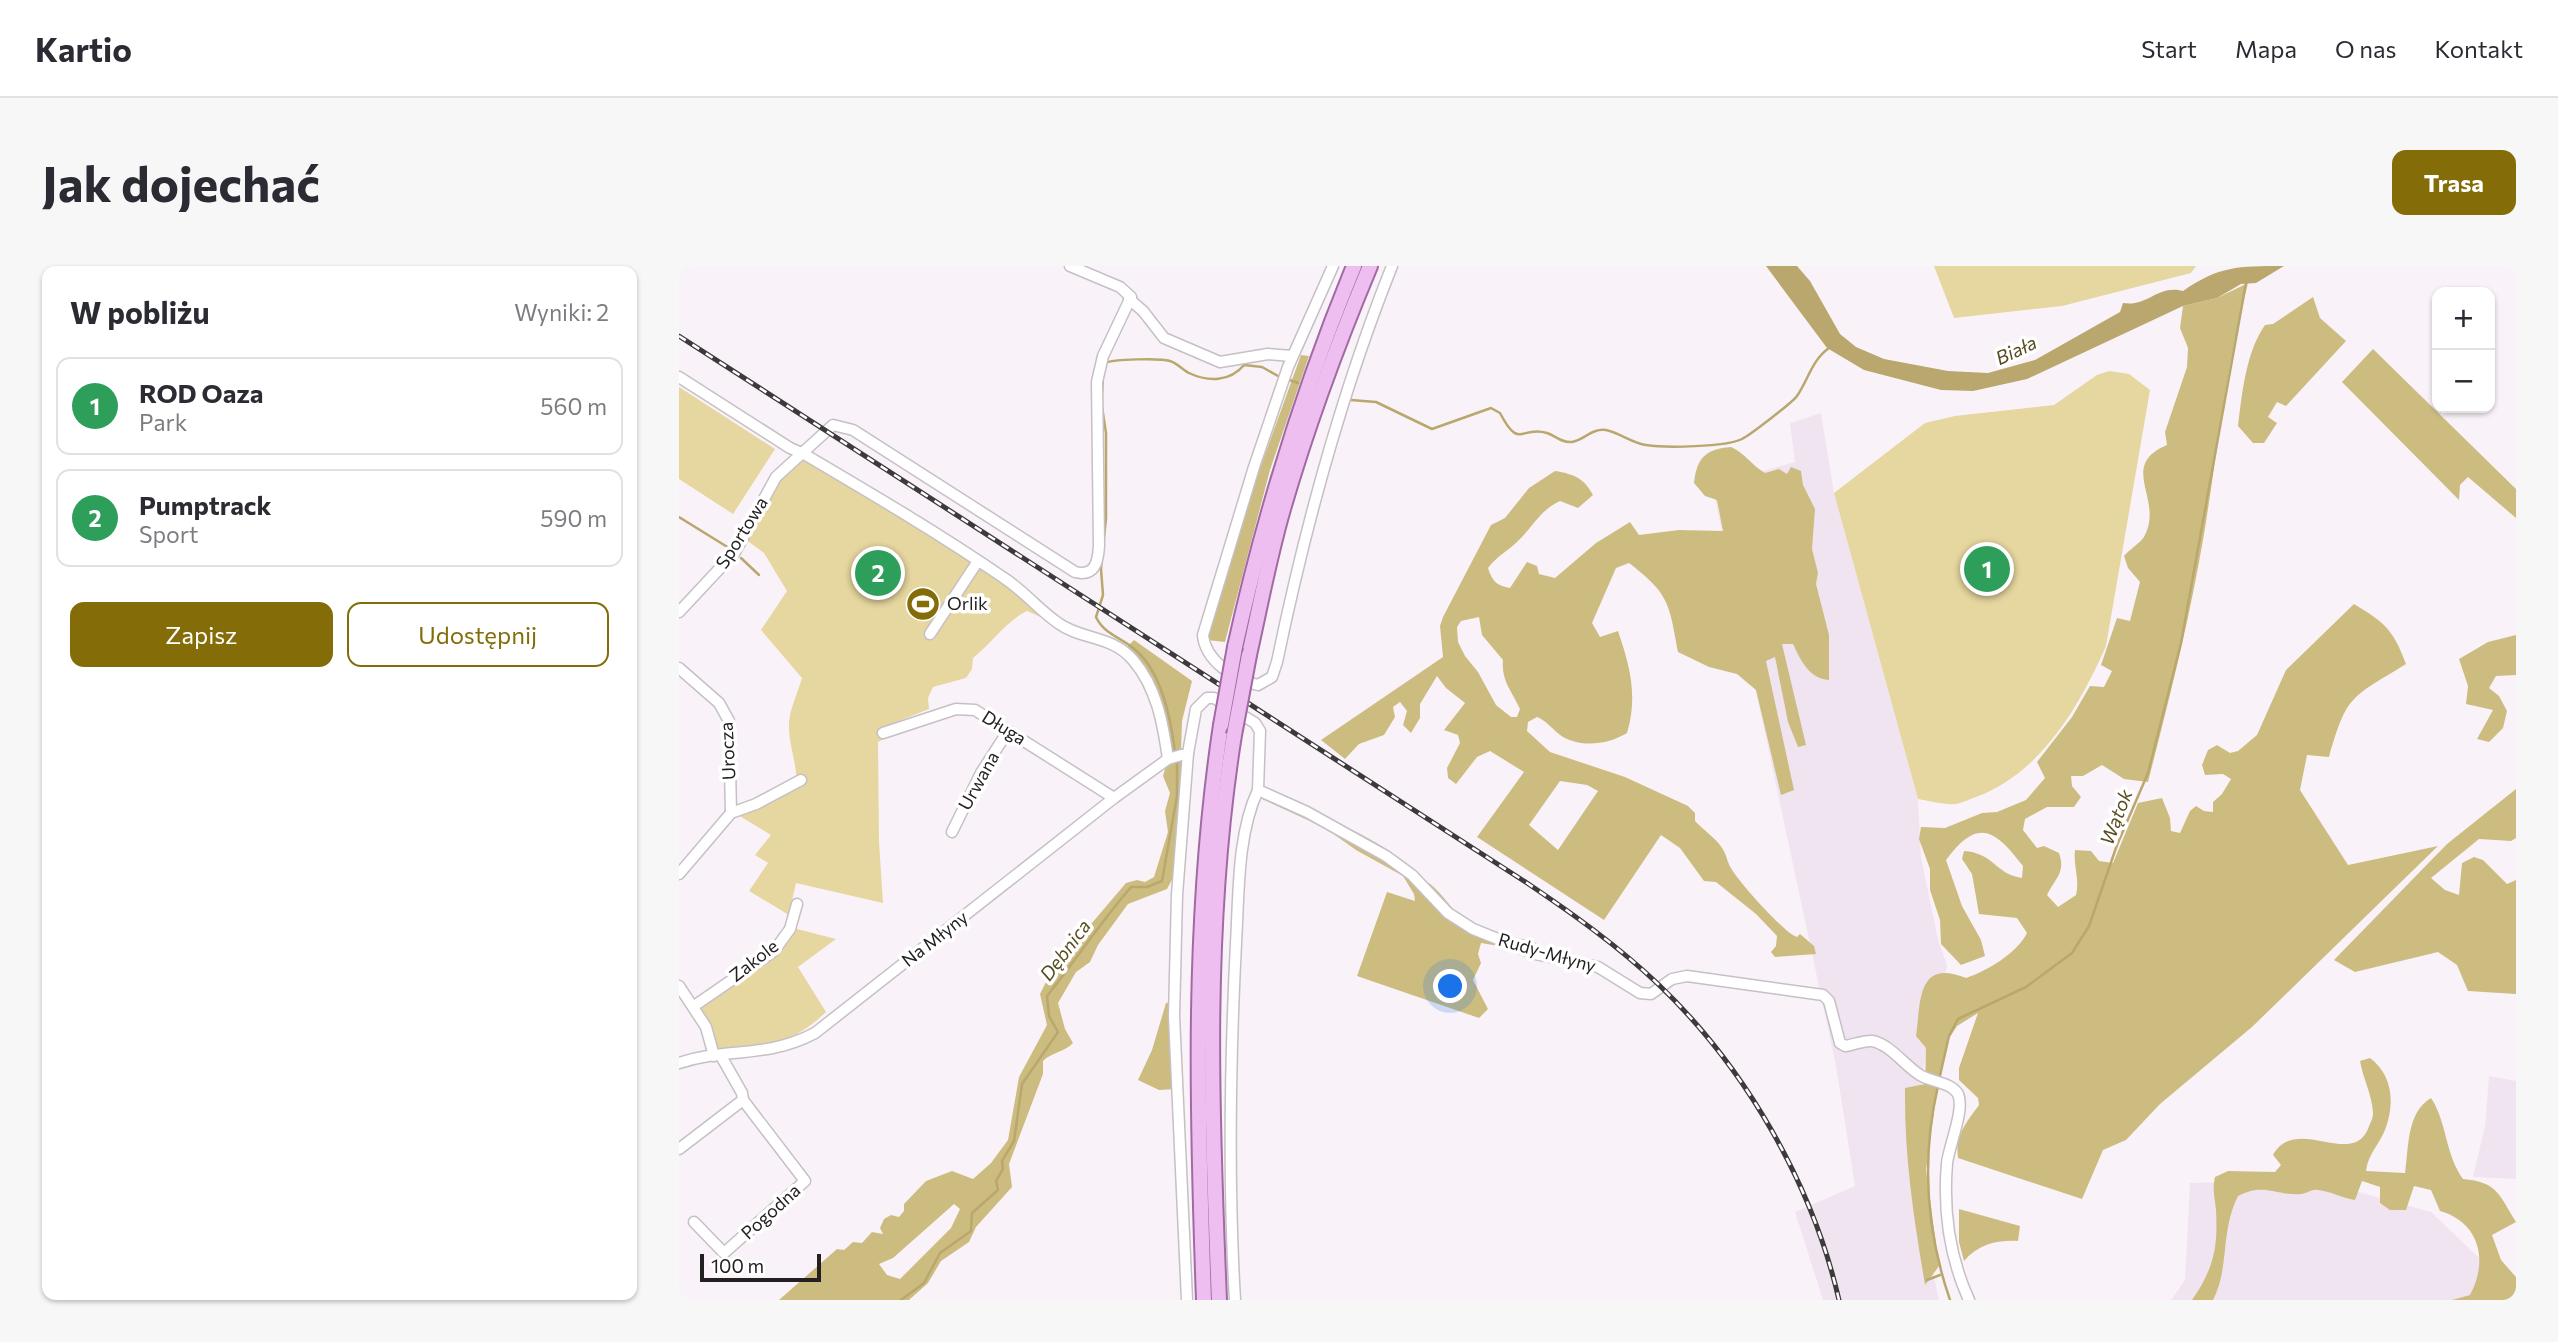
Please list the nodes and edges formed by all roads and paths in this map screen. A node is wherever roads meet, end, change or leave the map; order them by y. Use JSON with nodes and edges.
{"nodes":[{"id":1,"x":1070,"y":266,"type":"edge"},
{"id":2,"x":1333,"y":266,"type":"edge"},
{"id":3,"x":1354,"y":266,"type":"edge"},
{"id":4,"x":1370,"y":266,"type":"edge"},
{"id":5,"x":1392,"y":266,"type":"edge"},
{"id":6,"x":1129,"y":299,"type":"junction"},
{"id":7,"x":1292,"y":356,"type":"junction"},
{"id":8,"x":679,"y":377,"type":"edge"},
{"id":9,"x":804,"y":454,"type":"junction"},
{"id":10,"x":978,"y":561,"type":"junction"},
{"id":11,"x":679,"y":612,"type":"edge"},
{"id":12,"x":930,"y":634,"type":"dead end"},
{"id":13,"x":679,"y":668,"type":"edge"},
{"id":14,"x":1007,"y":731,"type":"junction"},
{"id":15,"x":883,"y":733,"type":"dead end"},
{"id":16,"x":1188,"y":753,"type":"junction"},
{"id":17,"x":1168,"y":759,"type":"junction"},
{"id":18,"x":801,"y":780,"type":"dead end"},
{"id":19,"x":1258,"y":790,"type":"junction"},
{"id":20,"x":1114,"y":798,"type":"junction"},
{"id":21,"x":731,"y":813,"type":"junction"},
{"id":22,"x":952,"y":832,"type":"dead end"},
{"id":23,"x":679,"y":874,"type":"edge"},
{"id":24,"x":797,"y":904,"type":"dead end"},
{"id":25,"x":679,"y":986,"type":"edge"},
{"id":26,"x":694,"y":1006,"type":"junction"},
{"id":27,"x":717,"y":1056,"type":"junction"},
{"id":28,"x":679,"y":1063,"type":"edge"},
{"id":29,"x":743,"y":1100,"type":"junction"},
{"id":30,"x":679,"y":1149,"type":"edge"},
{"id":31,"x":694,"y":1222,"type":"dead end"},
{"id":32,"x":1188,"y":1300,"type":"edge"},
{"id":33,"x":1205,"y":1300,"type":"edge"},
{"id":34,"x":1219,"y":1300,"type":"edge"},
{"id":35,"x":1235,"y":1300,"type":"edge"},
{"id":36,"x":1969,"y":1300,"type":"edge"}],
"edges":[{"from":1,"to":6,"type":"street"},
{"from":2,"to":7,"type":"street"},
{"from":3,"to":33,"type":"main road","bridge":true},
{"from":4,"to":34,"type":"main road","bridge":true},
{"from":5,"to":7,"type":"street"},
{"from":6,"to":7,"type":"street"},
{"from":6,"to":9,"type":"street","name":"Sportowa"},
{"from":8,"to":9,"type":"street"},
{"from":9,"to":10,"type":"street"},
{"from":9,"to":11,"type":"street","name":"Sportowa"},
{"from":10,"to":12,"type":"street"},
{"from":10,"to":17,"type":"street"},
{"from":13,"to":21,"type":"street","name":"Urocza"},
{"from":14,"to":15,"type":"street","name":"Długa"},
{"from":14,"to":20,"type":"street","name":"Długa"},
{"from":14,"to":22,"type":"street","name":"Urwana"},
{"from":16,"to":17,"type":"street"},
{"from":16,"to":19,"type":"street"},
{"from":16,"to":32,"type":"street"},
{"from":17,"to":20,"type":"street","name":"Na Młyny"},
{"from":18,"to":21,"type":"street"},
{"from":19,"to":35,"type":"street"},
{"from":19,"to":36,"type":"street","name":"Rudy-Młyny"},
{"from":20,"to":27,"type":"street","name":"Na Młyny"},
{"from":21,"to":23,"type":"street"},
{"from":24,"to":26,"type":"street","name":"Zakole"},
{"from":25,"to":26,"type":"street"},
{"from":26,"to":27,"type":"street"},
{"from":27,"to":28,"type":"street","name":"Na Młyny"},
{"from":27,"to":29,"type":"street"},
{"from":29,"to":30,"type":"street"},
{"from":29,"to":31,"type":"street","name":"Pogodna"}]}
